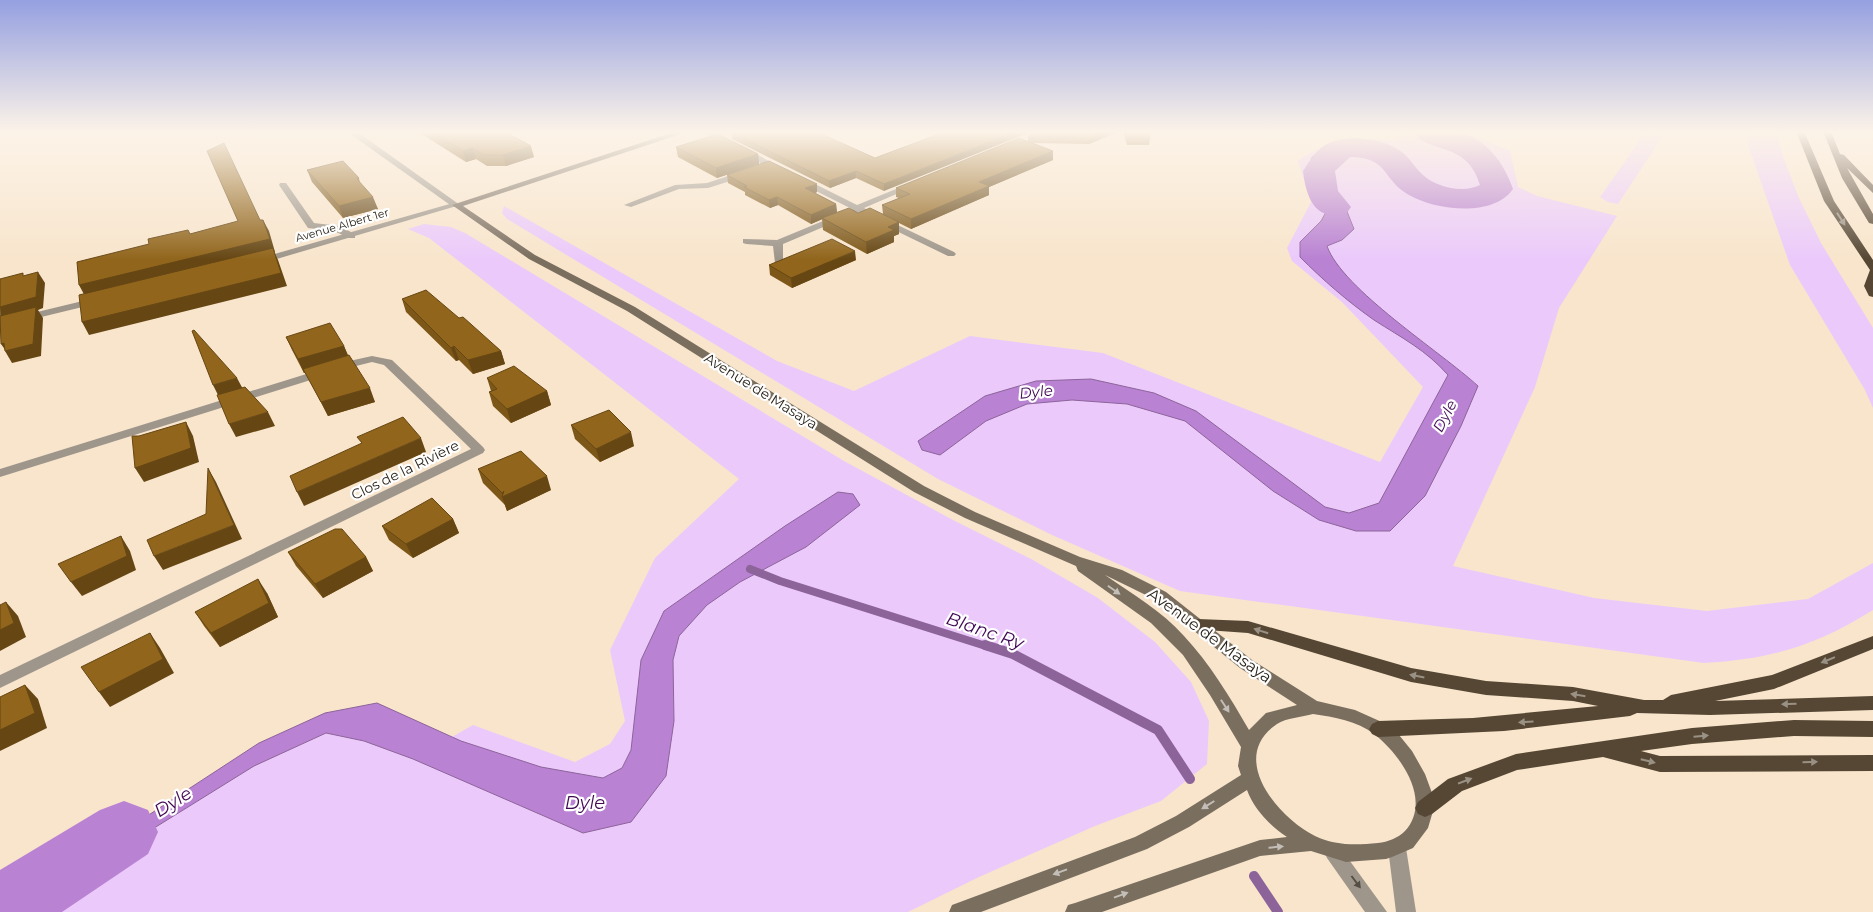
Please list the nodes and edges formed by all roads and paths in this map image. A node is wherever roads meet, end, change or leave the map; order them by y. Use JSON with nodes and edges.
{"nodes":[{"id":1,"x":411,"y":174,"type":"edge"},
{"id":2,"x":554,"y":174,"type":"edge"},
{"id":3,"x":743,"y":174,"type":"edge"},
{"id":4,"x":774,"y":174,"type":"edge"},
{"id":5,"x":1818,"y":174,"type":"edge"},
{"id":6,"x":1845,"y":174,"type":"edge"},
{"id":7,"x":1859,"y":174,"type":"edge"},
{"id":8,"x":924,"y":181,"type":"edge"},
{"id":9,"x":283,"y":185,"type":"dead end"},
{"id":10,"x":1873,"y":190,"type":"edge"},
{"id":11,"x":628,"y":204,"type":"dead end"},
{"id":12,"x":456,"y":205,"type":"junction"},
{"id":13,"x":859,"y":207,"type":"junction"},
{"id":14,"x":1873,"y":221,"type":"edge"},
{"id":15,"x":352,"y":236,"type":"junction"},
{"id":16,"x":746,"y":241,"type":"dead end"},
{"id":17,"x":778,"y":244,"type":"junction"},
{"id":18,"x":951,"y":254,"type":"dead end"},
{"id":19,"x":778,"y":261,"type":"edge"},
{"id":20,"x":254,"y":262,"type":"edge"},
{"id":21,"x":1873,"y":268,"type":"edge"},
{"id":22,"x":1873,"y":273,"type":"edge"},
{"id":23,"x":1873,"y":294,"type":"edge"},
{"id":24,"x":106,"y":298,"type":"edge"},
{"id":25,"x":0,"y":324,"type":"edge"},
{"id":26,"x":0,"y":473,"type":"edge"},
{"id":27,"x":1075,"y":561,"type":"junction"},
{"id":28,"x":1198,"y":625,"type":"junction"},
{"id":29,"x":1873,"y":642,"type":"edge"},
{"id":30,"x":0,"y":682,"type":"edge"},
{"id":31,"x":1873,"y":702,"type":"edge"},
{"id":32,"x":1313,"y":707,"type":"junction"},
{"id":33,"x":1644,"y":707,"type":"junction"},
{"id":34,"x":1378,"y":728,"type":"junction"},
{"id":35,"x":1873,"y":728,"type":"edge"},
{"id":36,"x":1248,"y":745,"type":"junction"},
{"id":37,"x":1601,"y":750,"type":"junction"},
{"id":38,"x":1873,"y":762,"type":"edge"},
{"id":39,"x":1249,"y":779,"type":"junction"},
{"id":40,"x":1425,"y":808,"type":"junction"},
{"id":41,"x":1310,"y":843,"type":"junction"},
{"id":42,"x":1397,"y":848,"type":"junction"},
{"id":43,"x":1333,"y":852,"type":"junction"},
{"id":44,"x":959,"y":912,"type":"edge"},
{"id":45,"x":1075,"y":912,"type":"edge"},
{"id":46,"x":1377,"y":912,"type":"edge"},
{"id":47,"x":1406,"y":912,"type":"edge"}],
"edges":[{"from":1,"to":12,"type":"street"},
{"from":2,"to":12,"type":"main road","name":"Avenue Albert 1er"},
{"from":3,"to":11,"type":"street"},
{"from":4,"to":13,"type":"street"},
{"from":5,"to":21,"type":"highway","one_way":true},
{"from":6,"to":14,"type":"highway"},
{"from":7,"to":10,"type":"highway"},
{"from":8,"to":13,"type":"street"},
{"from":9,"to":15,"type":"street"},
{"from":12,"to":15,"type":"street","name":"Avenue Albert 1er"},
{"from":12,"to":27,"type":"main road","name":"Avenue de Masaya"},
{"from":13,"to":17,"type":"street"},
{"from":13,"to":18,"type":"street"},
{"from":15,"to":20,"type":"street","name":"Avenue Albert 1er"},
{"from":16,"to":17,"type":"street"},
{"from":17,"to":19,"type":"street"},
{"from":22,"to":23,"type":"highway"},
{"from":24,"to":25,"type":"street"},
{"from":26,"to":30,"type":"street","name":"Clos de la Rivière"},
{"from":27,"to":28,"type":"main road","name":"Avenue de Masaya"},
{"from":27,"to":36,"type":"main road","name":"Avenue de Masaya","one_way":true},
{"from":28,"to":32,"type":"main road","name":"Avenue de Masaya"},
{"from":33,"to":28,"type":"highway","one_way":true},
{"from":29,"to":33,"type":"highway","one_way":true},
{"from":31,"to":33,"type":"highway","one_way":true},
{"from":32,"to":34,"type":"main road"},
{"from":32,"to":36,"type":"main road"},
{"from":33,"to":34,"type":"highway","one_way":true},
{"from":34,"to":40,"type":"main road"},
{"from":37,"to":35,"type":"highway","one_way":true},
{"from":36,"to":39,"type":"main road"},
{"from":37,"to":38,"type":"highway","one_way":true},
{"from":40,"to":37,"type":"highway","one_way":true},
{"from":39,"to":41,"type":"main road"},
{"from":39,"to":44,"type":"main road","one_way":true},
{"from":40,"to":42,"type":"main road"},
{"from":41,"to":43,"type":"main road"},
{"from":45,"to":41,"type":"main road","one_way":true},
{"from":42,"to":43,"type":"main road"},
{"from":42,"to":47,"type":"street"},
{"from":43,"to":46,"type":"street","one_way":true}]}
